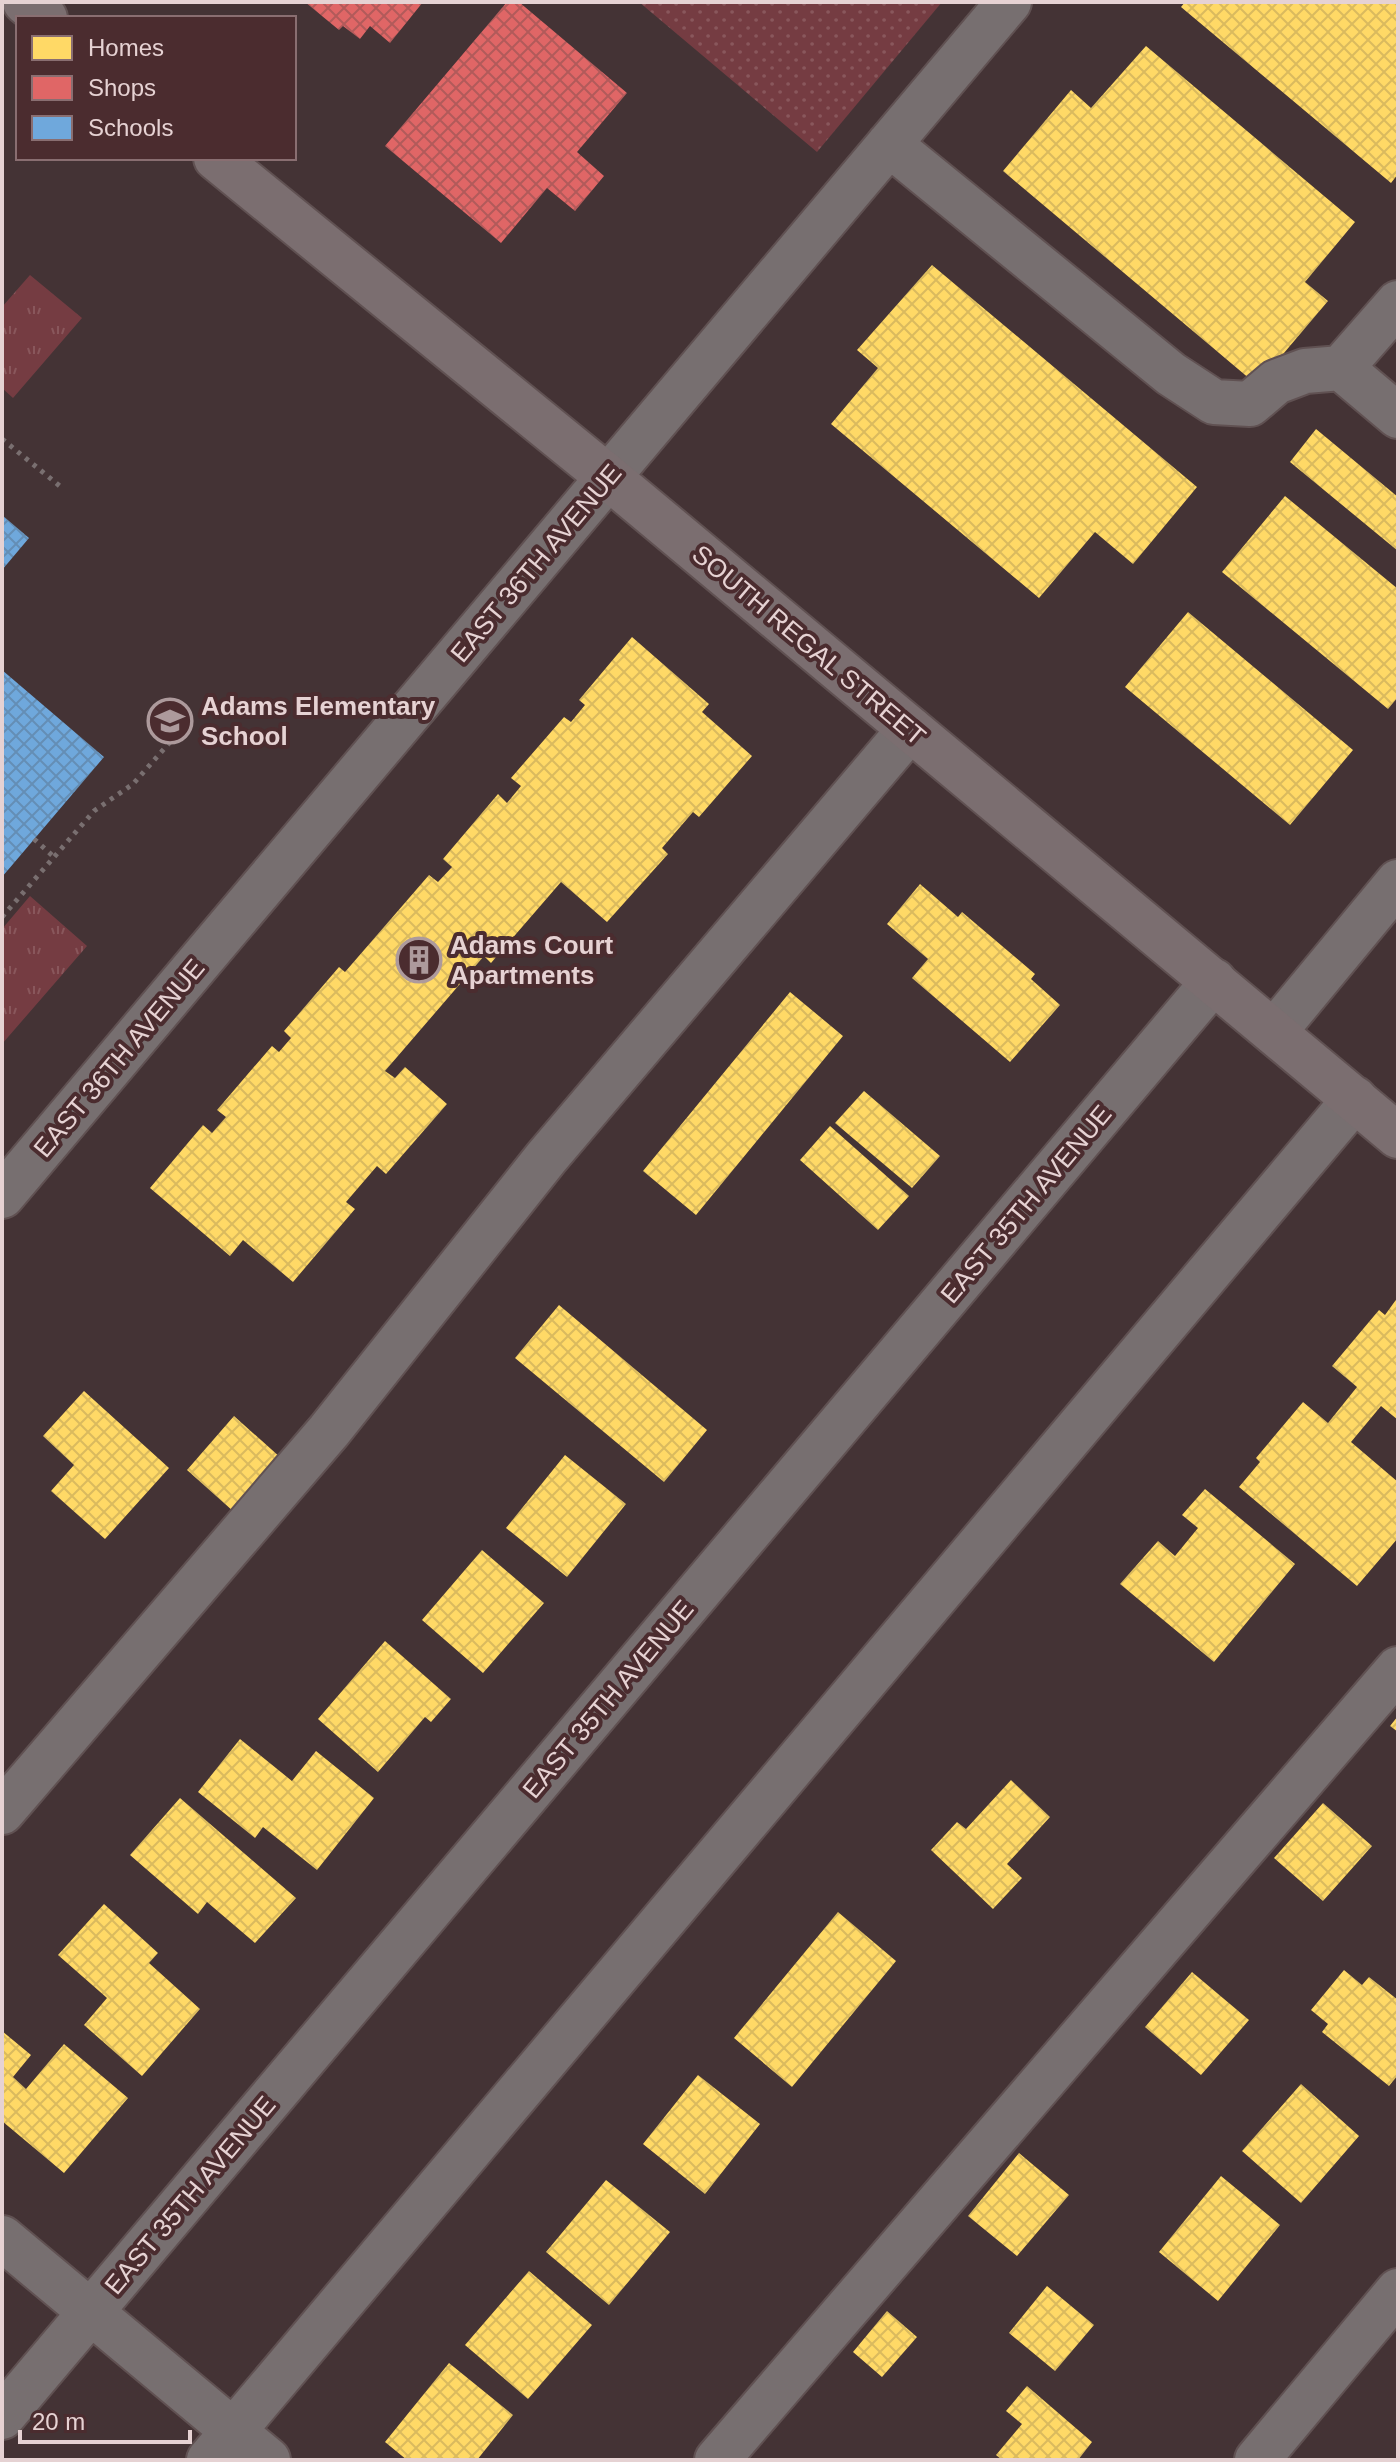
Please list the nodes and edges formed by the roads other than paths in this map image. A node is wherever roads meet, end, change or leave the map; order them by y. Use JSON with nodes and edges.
{"nodes":[{"id":1,"x":25,"y":2,"type":"edge"},
{"id":2,"x":1009,"y":2,"type":"edge"},
{"id":3,"x":42,"y":16,"type":"edge"},
{"id":4,"x":889,"y":144,"type":"junction"},
{"id":5,"x":218,"y":160,"type":"edge"},
{"id":6,"x":1398,"y":303,"type":"edge"},
{"id":7,"x":1341,"y":368,"type":"junction"},
{"id":8,"x":1398,"y":416,"type":"edge"},
{"id":9,"x":608,"y":477,"type":"junction"},
{"id":10,"x":910,"y":729,"type":"junction"},
{"id":11,"x":1396,"y":889,"type":"edge"},
{"id":12,"x":1214,"y":981,"type":"junction"},
{"id":13,"x":1274,"y":1032,"type":"junction"},
{"id":14,"x":1355,"y":1099,"type":"junction"},
{"id":15,"x":1398,"y":1136,"type":"edge"},
{"id":16,"x":2,"y":1196,"type":"edge"},
{"id":17,"x":1398,"y":1669,"type":"edge"},
{"id":18,"x":2,"y":1812,"type":"edge"},
{"id":19,"x":2,"y":2238,"type":"edge"},
{"id":20,"x":1398,"y":2291,"type":"edge"},
{"id":21,"x":91,"y":2312,"type":"junction"},
{"id":22,"x":2,"y":2417,"type":"edge"},
{"id":23,"x":221,"y":2446,"type":"edge"},
{"id":24,"x":268,"y":2460,"type":"edge"},
{"id":25,"x":717,"y":2460,"type":"edge"},
{"id":26,"x":1257,"y":2460,"type":"edge"}],
"edges":[{"from":1,"to":3,"type":"main road"},
{"from":2,"to":4,"type":"street","name":"EAST 36TH AVENUE"},
{"from":4,"to":7,"type":"street"},
{"from":4,"to":9,"type":"street","name":"EAST 36TH AVENUE"},
{"from":5,"to":9,"type":"main road","name":"SOUTH REGAL STREET"},
{"from":6,"to":7,"type":"street"},
{"from":7,"to":8,"type":"street"},
{"from":9,"to":10,"type":"main road","name":"SOUTH REGAL STREET"},
{"from":9,"to":16,"type":"street","name":"EAST 36TH AVENUE"},
{"from":10,"to":12,"type":"main road","name":"SOUTH REGAL STREET"},
{"from":10,"to":18,"type":"street"},
{"from":11,"to":13,"type":"street"},
{"from":12,"to":13,"type":"main road","name":"SOUTH REGAL STREET"},
{"from":12,"to":21,"type":"street","name":"EAST 35TH AVENUE"},
{"from":13,"to":14,"type":"main road","name":"SOUTH REGAL STREET"},
{"from":14,"to":15,"type":"main road","name":"SOUTH REGAL STREET"},
{"from":14,"to":23,"type":"street"},
{"from":17,"to":25,"type":"street"},
{"from":19,"to":21,"type":"street"},
{"from":20,"to":26,"type":"street"},
{"from":21,"to":22,"type":"street","name":"EAST 35TH AVENUE"},
{"from":21,"to":23,"type":"street"},
{"from":23,"to":24,"type":"street"}]}
